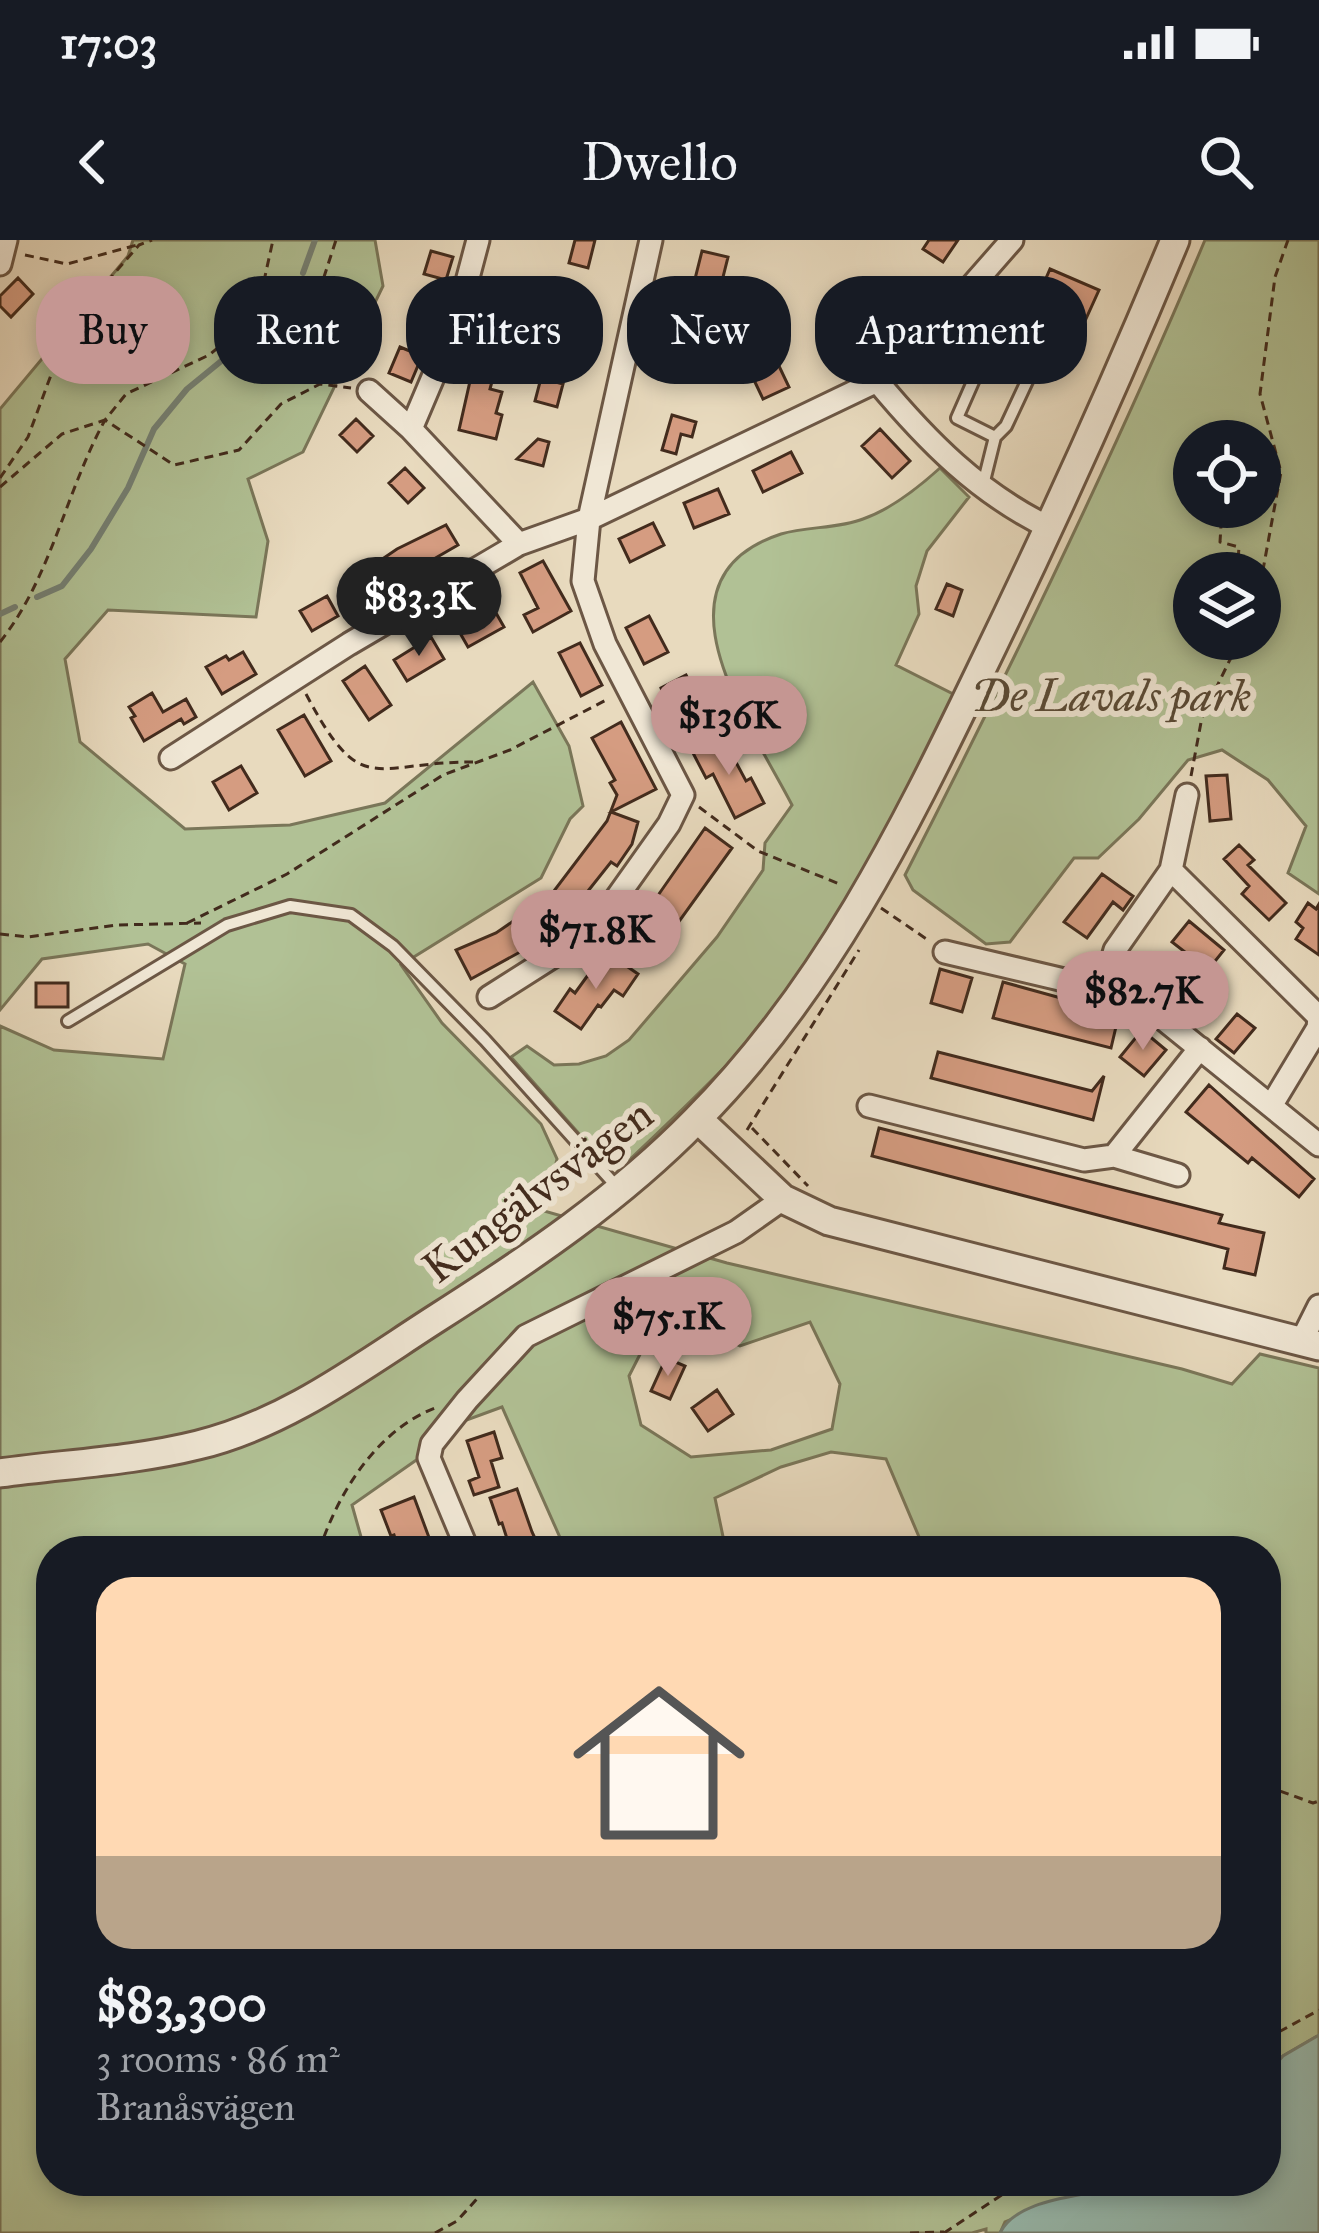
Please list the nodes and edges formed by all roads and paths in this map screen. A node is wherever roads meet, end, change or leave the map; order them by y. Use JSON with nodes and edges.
{"nodes":[{"id":1,"x":152,"y":240,"type":"edge"},
{"id":2,"x":273,"y":240,"type":"edge"},
{"id":3,"x":336,"y":240,"type":"edge"},
{"id":4,"x":478,"y":240,"type":"edge"},
{"id":5,"x":651,"y":240,"type":"edge"},
{"id":6,"x":1012,"y":240,"type":"edge"},
{"id":7,"x":1175,"y":240,"type":"edge"},
{"id":8,"x":1288,"y":240,"type":"edge"},
{"id":9,"x":139,"y":245,"type":"junction"},
{"id":10,"x":2,"y":251,"type":"edge"},
{"id":11,"x":265,"y":276,"type":"edge"},
{"id":12,"x":324,"y":276,"type":"edge"},
{"id":13,"x":980,"y":276,"type":"edge"},
{"id":14,"x":214,"y":349,"type":"edge"},
{"id":15,"x":869,"y":384,"type":"edge"},
{"id":16,"x":880,"y":384,"type":"edge"},
{"id":17,"x":972,"y":384,"type":"edge"},
{"id":18,"x":1026,"y":384,"type":"edge"},
{"id":19,"x":369,"y":391,"type":"joint"},
{"id":20,"x":105,"y":420,"type":"junction"},
{"id":21,"x":411,"y":429,"type":"junction"},
{"id":22,"x":995,"y":437,"type":"junction"},
{"id":23,"x":0,"y":478,"type":"edge"},
{"id":24,"x":0,"y":487,"type":"edge"},
{"id":25,"x":982,"y":488,"type":"junction"},
{"id":26,"x":589,"y":519,"type":"junction"},
{"id":27,"x":1050,"y":528,"type":"junction"},
{"id":28,"x":1221,"y":528,"type":"edge"},
{"id":29,"x":519,"y":544,"type":"junction"},
{"id":30,"x":1241,"y":552,"type":"edge"},
{"id":31,"x":1266,"y":552,"type":"edge"},
{"id":32,"x":0,"y":642,"type":"edge"},
{"id":33,"x":1230,"y":661,"type":"edge"},
{"id":34,"x":297,"y":677,"type":"junction"},
{"id":35,"x":629,"y":690,"type":"junction"},
{"id":36,"x":171,"y":758,"type":"dead end"},
{"id":37,"x":481,"y":762,"type":"junction"},
{"id":38,"x":683,"y":795,"type":"junction"},
{"id":39,"x":1187,"y":795,"type":"joint"},
{"id":40,"x":1171,"y":870,"type":"junction"},
{"id":41,"x":867,"y":897,"type":"junction"},
{"id":42,"x":187,"y":922,"type":"junction"},
{"id":43,"x":227,"y":925,"type":"junction"},
{"id":44,"x":0,"y":934,"type":"edge"},
{"id":45,"x":945,"y":952,"type":"joint"},
{"id":46,"x":1104,"y":988,"type":"junction"},
{"id":47,"x":489,"y":997,"type":"dead end"},
{"id":48,"x":68,"y":1021,"type":"dead end"},
{"id":49,"x":1199,"y":1048,"type":"junction"},
{"id":50,"x":869,"y":1106,"type":"dead end"},
{"id":51,"x":1271,"y":1106,"type":"junction"},
{"id":52,"x":698,"y":1119,"type":"junction"},
{"id":53,"x":1319,"y":1145,"type":"edge"},
{"id":54,"x":1114,"y":1156,"type":"junction"},
{"id":55,"x":1178,"y":1175,"type":"dead end"},
{"id":56,"x":620,"y":1191,"type":"junction"},
{"id":57,"x":783,"y":1198,"type":"junction"},
{"id":58,"x":1319,"y":1306,"type":"edge"},
{"id":59,"x":1310,"y":1344,"type":"edge"},
{"id":60,"x":467,"y":1400,"type":"junction"},
{"id":61,"x":0,"y":1473,"type":"edge"},
{"id":62,"x":326,"y":1536,"type":"edge"},
{"id":63,"x":462,"y":1536,"type":"edge"},
{"id":64,"x":1281,"y":1793,"type":"edge"},
{"id":65,"x":1319,"y":1801,"type":"edge"},
{"id":66,"x":1319,"y":2010,"type":"edge"},
{"id":67,"x":1281,"y":2030,"type":"edge"},
{"id":68,"x":479,"y":2196,"type":"edge"},
{"id":69,"x":1000,"y":2196,"type":"edge"},
{"id":70,"x":435,"y":2233,"type":"edge"},
{"id":71,"x":910,"y":2233,"type":"edge"},
{"id":72,"x":945,"y":2233,"type":"edge"}],
"edges":[{"from":1,"to":9,"type":"path"},
{"from":2,"to":11,"type":"path"},
{"from":3,"to":12,"type":"path"},
{"from":4,"to":21,"type":"street"},
{"from":5,"to":26,"type":"street"},
{"from":6,"to":13,"type":"street"},
{"from":7,"to":27,"type":"street"},
{"from":8,"to":31,"type":"path"},
{"from":9,"to":10,"type":"path"},
{"from":9,"to":23,"type":"path"},
{"from":14,"to":20,"type":"path"},
{"from":15,"to":26,"type":"street"},
{"from":16,"to":25,"type":"street"},
{"from":17,"to":22,"type":"lane"},
{"from":18,"to":22,"type":"lane"},
{"from":19,"to":20,"type":"path"},
{"from":19,"to":21,"type":"street"},
{"from":20,"to":24,"type":"path"},
{"from":20,"to":32,"type":"path"},
{"from":21,"to":29,"type":"street"},
{"from":22,"to":25,"type":"lane"},
{"from":25,"to":27,"type":"street"},
{"from":26,"to":29,"type":"street"},
{"from":26,"to":35,"type":"street"},
{"from":27,"to":41,"type":"street"},
{"from":28,"to":30,"type":"path"},
{"from":29,"to":34,"type":"street"},
{"from":33,"to":39,"type":"path"},
{"from":34,"to":36,"type":"street"},
{"from":34,"to":37,"type":"path"},
{"from":35,"to":37,"type":"path"},
{"from":35,"to":38,"type":"street"},
{"from":37,"to":42,"type":"path"},
{"from":38,"to":41,"type":"path"},
{"from":38,"to":47,"type":"street"},
{"from":39,"to":40,"type":"street"},
{"from":40,"to":46,"type":"street"},
{"from":40,"to":51,"type":"street"},
{"from":41,"to":45,"type":"path"},
{"from":41,"to":52,"type":"street"},
{"from":42,"to":43,"type":"path"},
{"from":42,"to":44,"type":"path"},
{"from":43,"to":48,"type":"lane"},
{"from":43,"to":56,"type":"lane"},
{"from":45,"to":46,"type":"street"},
{"from":46,"to":49,"type":"street"},
{"from":49,"to":51,"type":"street"},
{"from":49,"to":54,"type":"street"},
{"from":50,"to":54,"type":"street"},
{"from":51,"to":53,"type":"street"},
{"from":52,"to":56,"type":"street","name":"Kungälvsvägen"},
{"from":52,"to":57,"type":"street","name":"Kungälvsvägen"},
{"from":54,"to":55,"type":"street"},
{"from":56,"to":61,"type":"street","name":"Kungälvsvägen"},
{"from":57,"to":59,"type":"street","name":"Kungälvsvägen"},
{"from":57,"to":60,"type":"street"},
{"from":58,"to":59,"type":"street"},
{"from":60,"to":62,"type":"path"},
{"from":60,"to":63,"type":"street"},
{"from":64,"to":65,"type":"path"},
{"from":66,"to":67,"type":"path"},
{"from":68,"to":70,"type":"path"},
{"from":69,"to":72,"type":"path"},
{"from":71,"to":72,"type":"path"}]}
